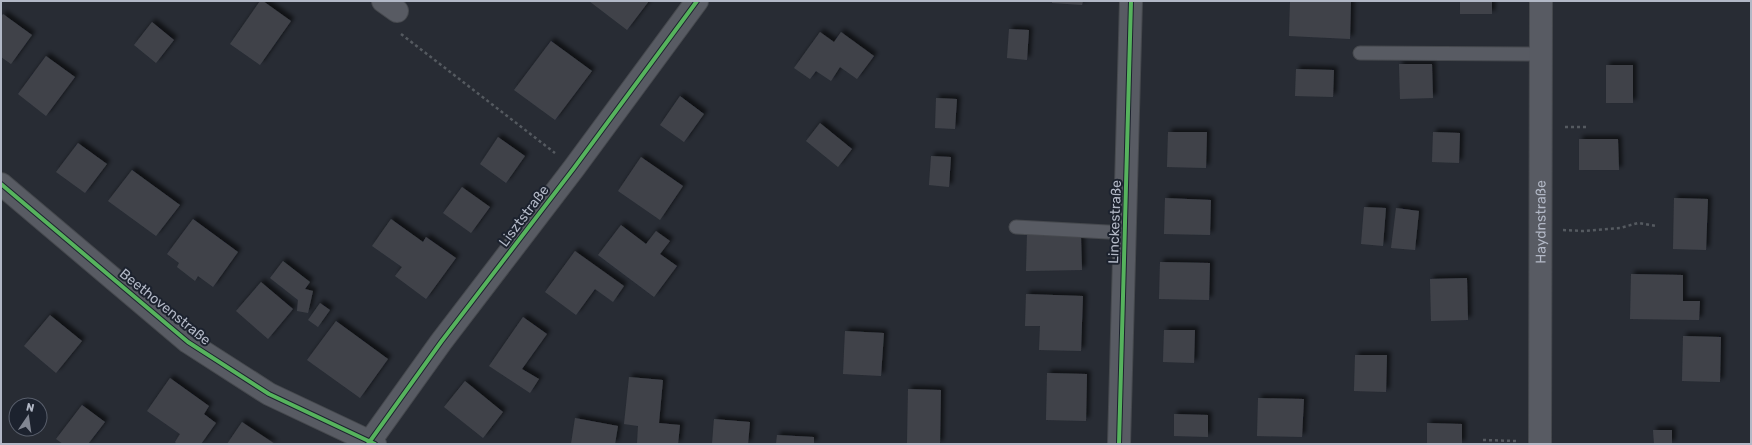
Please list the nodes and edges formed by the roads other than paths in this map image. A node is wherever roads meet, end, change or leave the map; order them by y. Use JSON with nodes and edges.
{"nodes":[{"id":1,"x":697,"y":1,"type":"edge"},
{"id":2,"x":1131,"y":1,"type":"edge"},
{"id":3,"x":1540,"y":1,"type":"edge"},
{"id":4,"x":1360,"y":53,"type":"dead end"},
{"id":5,"x":1541,"y":54,"type":"junction"},
{"id":6,"x":1,"y":184,"type":"edge"},
{"id":7,"x":1016,"y":227,"type":"dead end"},
{"id":8,"x":1126,"y":233,"type":"junction"},
{"id":9,"x":371,"y":443,"type":"edge"},
{"id":10,"x":1540,"y":443,"type":"edge"},
{"id":11,"x":1119,"y":444,"type":"edge"}],
"edges":[{"from":1,"to":9,"type":"street","name":"Lisztstraße"},
{"from":2,"to":8,"type":"street","name":"Linckestraße"},
{"from":3,"to":5,"type":"street","name":"Haydnstraße"},
{"from":4,"to":5,"type":"lane"},
{"from":5,"to":10,"type":"street","name":"Haydnstraße"},
{"from":6,"to":9,"type":"street","name":"Beethovenstraße"},
{"from":7,"to":8,"type":"lane"},
{"from":8,"to":11,"type":"street","name":"Linckestraße"}]}
